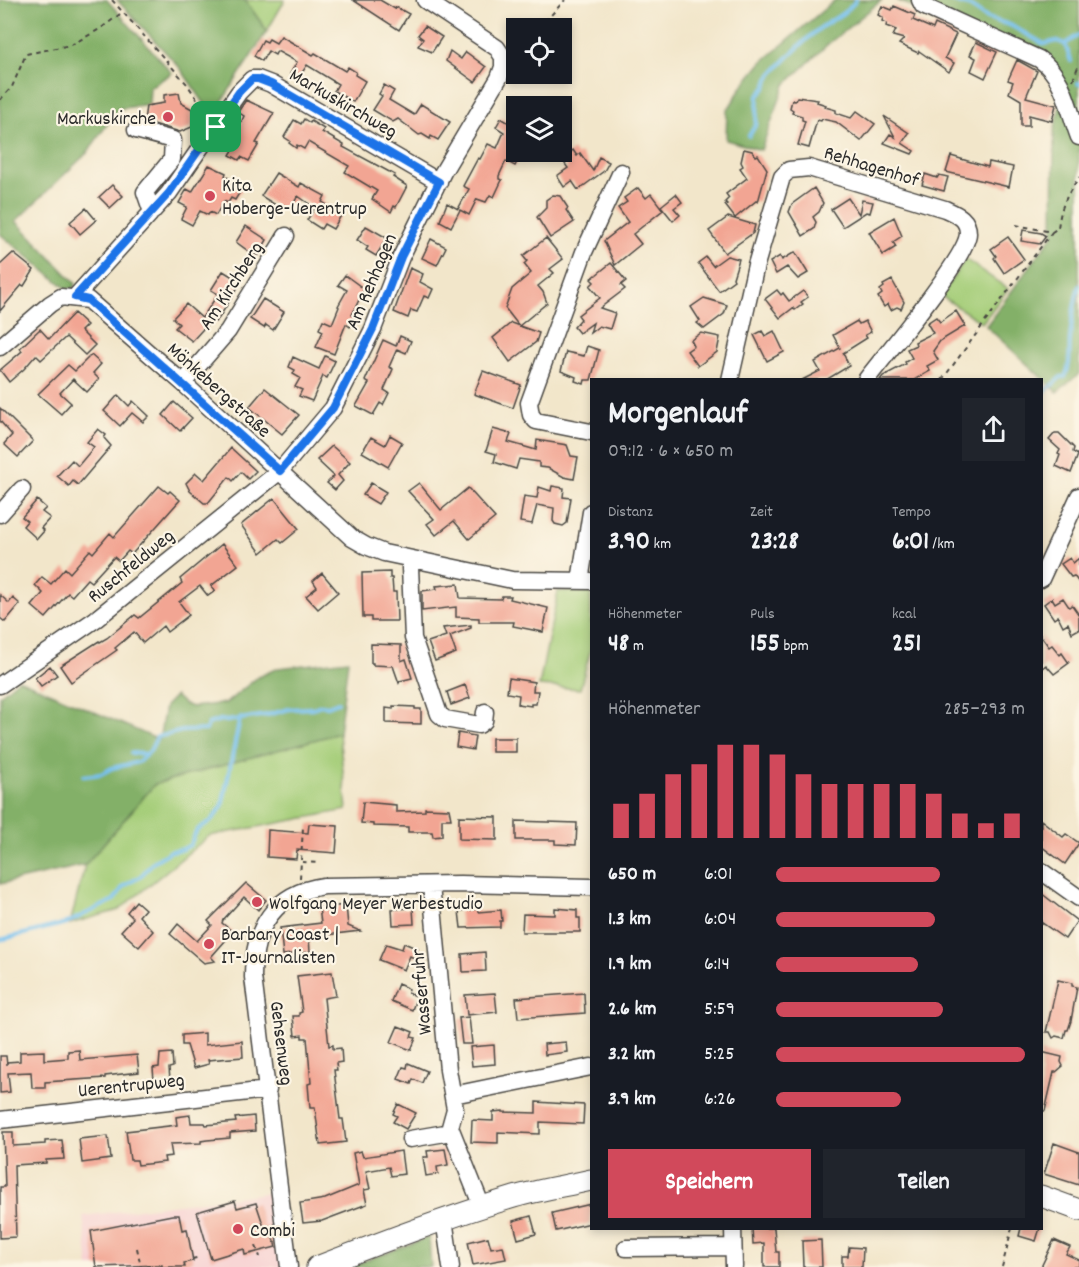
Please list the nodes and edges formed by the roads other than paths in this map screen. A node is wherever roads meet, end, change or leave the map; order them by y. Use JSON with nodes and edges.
{"nodes":[{"id":1,"x":425,"y":0,"type":"edge"},
{"id":2,"x":920,"y":0,"type":"edge"},
{"id":3,"x":136,"y":130,"type":"dead end"},
{"id":4,"x":1079,"y":137,"type":"edge"},
{"id":5,"x":621,"y":172,"type":"dead end"},
{"id":6,"x":439,"y":182,"type":"junction"},
{"id":7,"x":152,"y":212,"type":"junction"},
{"id":8,"x":286,"y":236,"type":"dead end"},
{"id":9,"x":75,"y":297,"type":"junction"},
{"id":10,"x":0,"y":347,"type":"edge"},
{"id":11,"x":730,"y":378,"type":"edge"},
{"id":12,"x":868,"y":378,"type":"edge"},
{"id":13,"x":183,"y":383,"type":"junction"},
{"id":14,"x":590,"y":432,"type":"edge"},
{"id":15,"x":280,"y":471,"type":"junction"},
{"id":16,"x":22,"y":489,"type":"dead end"},
{"id":17,"x":1079,"y":496,"type":"edge"},
{"id":18,"x":0,"y":514,"type":"edge"},
{"id":19,"x":590,"y":526,"type":"edge"},
{"id":20,"x":412,"y":560,"type":"junction"},
{"id":21,"x":1043,"y":575,"type":"edge"},
{"id":22,"x":586,"y":581,"type":"edge"},
{"id":23,"x":0,"y":685,"type":"edge"},
{"id":24,"x":486,"y":712,"type":"dead end"},
{"id":25,"x":1043,"y":872,"type":"edge"},
{"id":26,"x":431,"y":885,"type":"junction"},
{"id":27,"x":590,"y":887,"type":"edge"},
{"id":28,"x":1079,"y":898,"type":"edge"},
{"id":29,"x":590,"y":1067,"type":"edge"},
{"id":30,"x":267,"y":1090,"type":"junction"},
{"id":31,"x":453,"y":1095,"type":"junction"},
{"id":32,"x":0,"y":1120,"type":"edge"},
{"id":33,"x":451,"y":1132,"type":"junction"},
{"id":34,"x":410,"y":1139,"type":"dead end"},
{"id":35,"x":590,"y":1180,"type":"edge"},
{"id":36,"x":1043,"y":1197,"type":"edge"},
{"id":37,"x":482,"y":1207,"type":"junction"},
{"id":38,"x":1079,"y":1210,"type":"edge"},
{"id":39,"x":444,"y":1219,"type":"junction"},
{"id":40,"x":733,"y":1230,"type":"edge"},
{"id":41,"x":733,"y":1247,"type":"junction"},
{"id":42,"x":626,"y":1248,"type":"dead end"},
{"id":43,"x":289,"y":1267,"type":"edge"},
{"id":44,"x":317,"y":1267,"type":"edge"},
{"id":45,"x":451,"y":1267,"type":"edge"},
{"id":46,"x":734,"y":1267,"type":"edge"}],
"edges":[{"from":1,"to":6,"type":"street","name":"Am Rehhagen"},
{"from":2,"to":4,"type":"street"},
{"from":3,"to":7,"type":"street"},
{"from":5,"to":14,"type":"street"},
{"from":6,"to":7,"type":"street","name":"Markuskirchweg"},
{"from":6,"to":15,"type":"street","name":"Am Rehhagen"},
{"from":7,"to":9,"type":"street","name":"Markuskirchweg"},
{"from":8,"to":13,"type":"street","name":"Am Kirchberg"},
{"from":9,"to":10,"type":"street"},
{"from":9,"to":13,"type":"street","name":"Mönkebergstraße"},
{"from":11,"to":12,"type":"street","name":"Rehhagenhof"},
{"from":13,"to":15,"type":"street","name":"Mönkebergstraße"},
{"from":15,"to":20,"type":"street","name":"Mönkebergstraße"},
{"from":15,"to":23,"type":"street","name":"Ruschfeldweg"},
{"from":16,"to":18,"type":"street"},
{"from":17,"to":21,"type":"street"},
{"from":19,"to":22,"type":"street"},
{"from":20,"to":22,"type":"street","name":"Mönkebergstraße"},
{"from":20,"to":24,"type":"street"},
{"from":25,"to":28,"type":"street"},
{"from":26,"to":27,"type":"street"},
{"from":26,"to":30,"type":"street","name":"Gehsenweg"},
{"from":26,"to":31,"type":"street","name":"Wasserfuhr"},
{"from":29,"to":31,"type":"street"},
{"from":30,"to":32,"type":"street","name":"Uerentrupweg"},
{"from":30,"to":43,"type":"street","name":"Gehsenweg"},
{"from":31,"to":33,"type":"street","name":"Wasserfuhr"},
{"from":33,"to":34,"type":"street"},
{"from":33,"to":37,"type":"street","name":"Wasserfuhr"},
{"from":35,"to":37,"type":"main road"},
{"from":36,"to":38,"type":"main road"},
{"from":37,"to":39,"type":"main road"},
{"from":39,"to":44,"type":"main road"},
{"from":39,"to":45,"type":"street"},
{"from":40,"to":41,"type":"street"},
{"from":41,"to":42,"type":"street"},
{"from":41,"to":46,"type":"street"}]}
